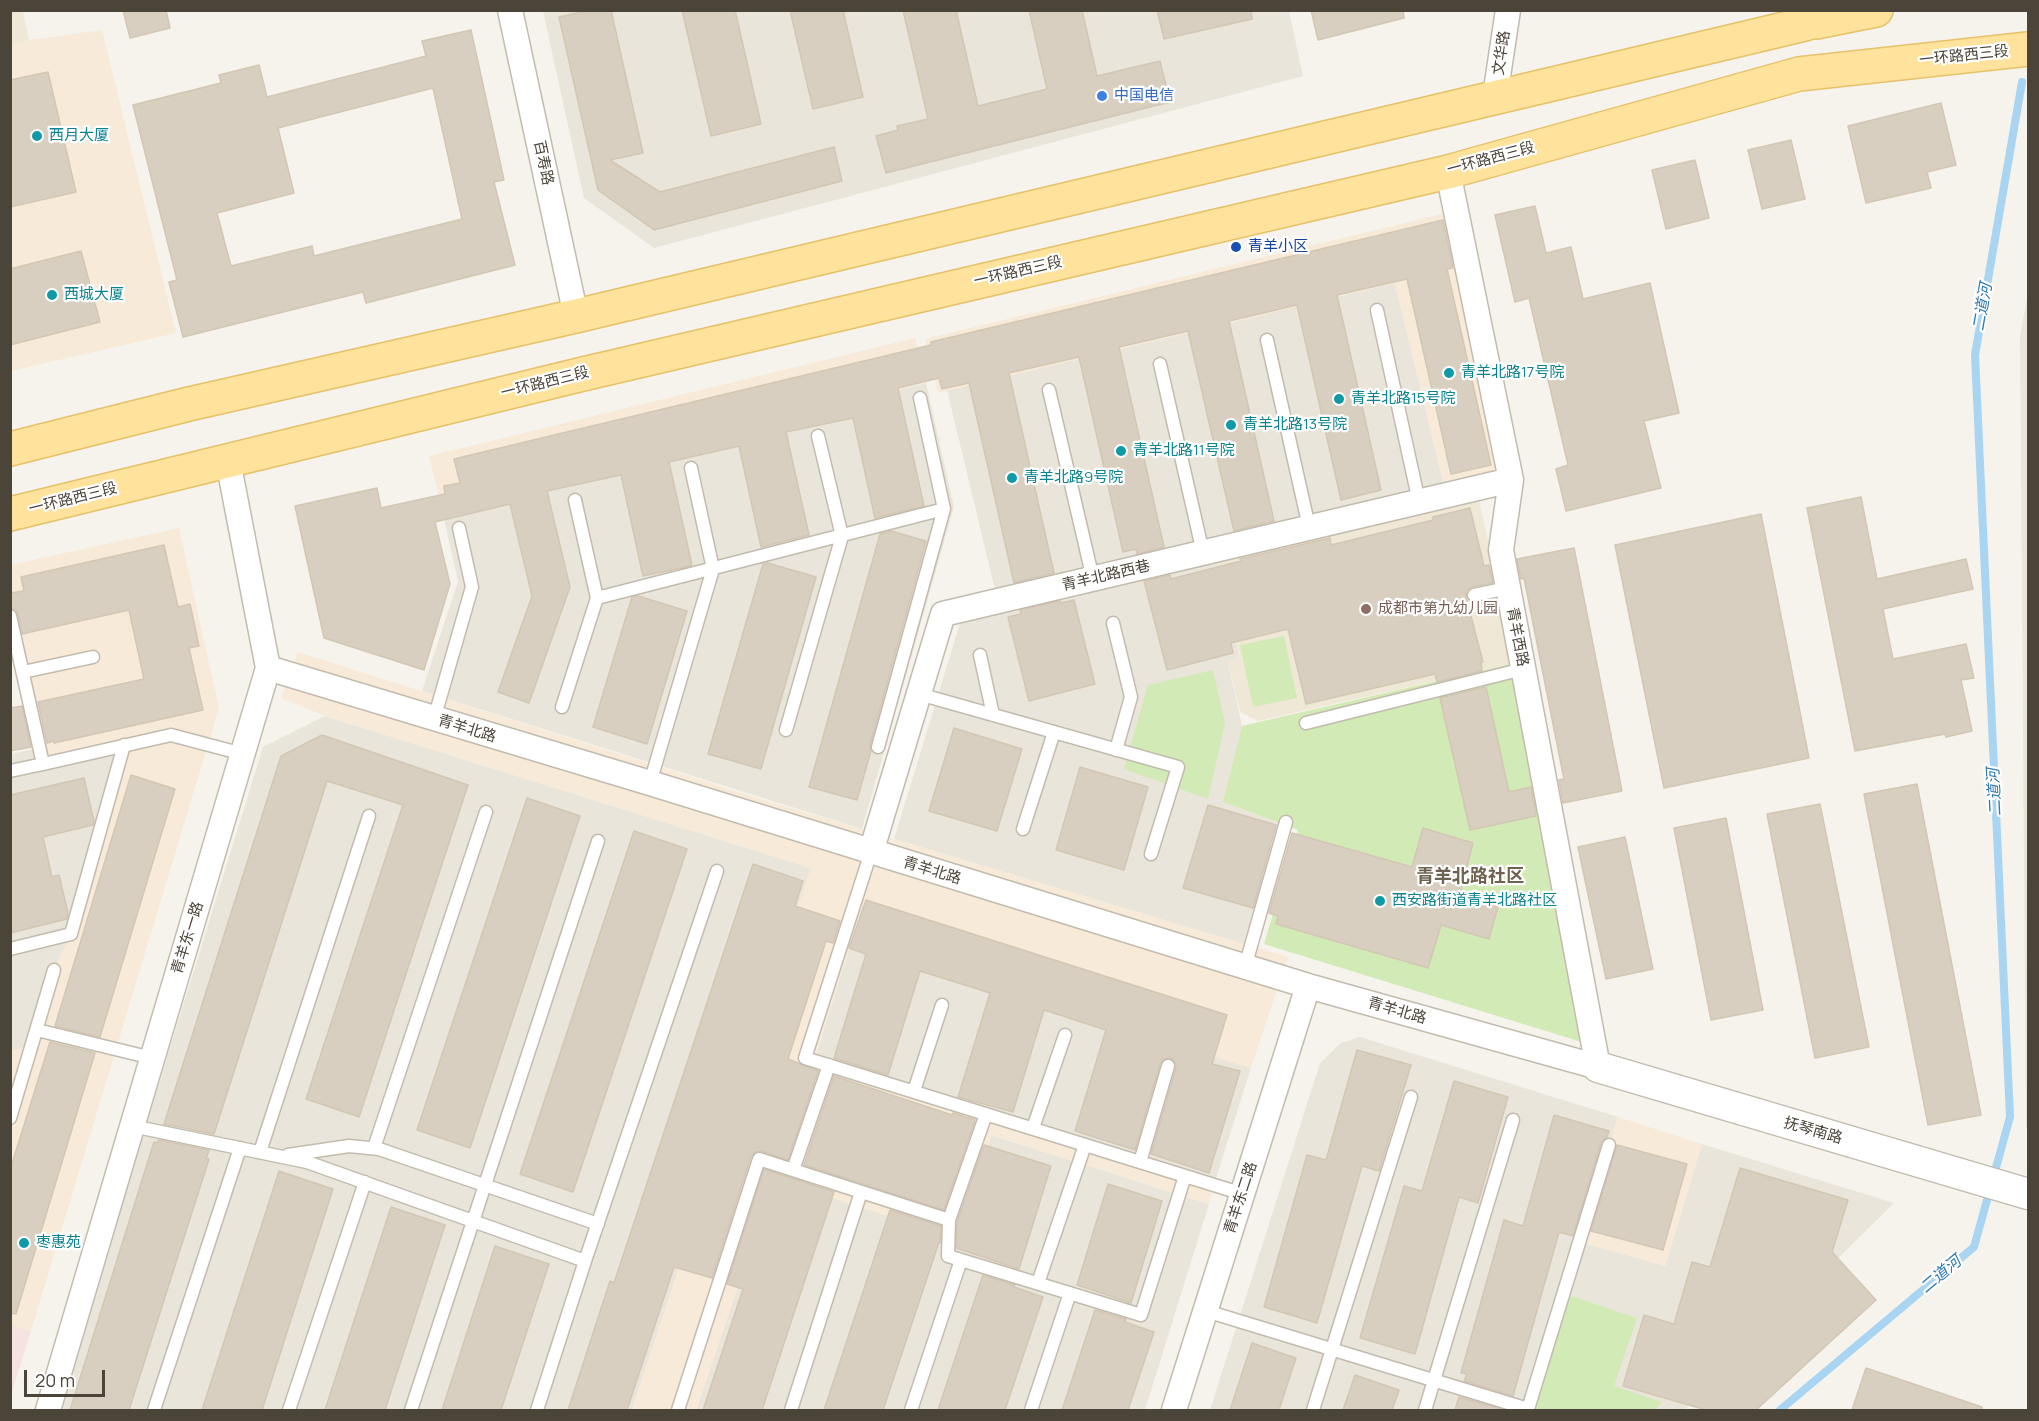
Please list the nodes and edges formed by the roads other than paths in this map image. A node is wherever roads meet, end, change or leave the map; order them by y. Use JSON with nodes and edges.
{"nodes":[{"id":1,"x":510,"y":10,"type":"edge"},
{"id":2,"x":1508,"y":10,"type":"edge"},
{"id":3,"x":1837,"y":10,"type":"edge"},
{"id":4,"x":1876,"y":10,"type":"edge"},
{"id":5,"x":1805,"y":24,"type":"junction"},
{"id":6,"x":2028,"y":29,"type":"edge"},
{"id":7,"x":2028,"y":49,"type":"edge"},
{"id":8,"x":1799,"y":74,"type":"junction"},
{"id":9,"x":1496,"y":96,"type":"junction"},
{"id":10,"x":1448,"y":172,"type":"junction"},
{"id":11,"x":1377,"y":310,"type":"dead end"},
{"id":12,"x":576,"y":316,"type":"junction"},
{"id":13,"x":1268,"y":340,"type":"dead end"},
{"id":14,"x":1160,"y":364,"type":"dead end"},
{"id":15,"x":1049,"y":390,"type":"dead end"},
{"id":16,"x":920,"y":398,"type":"dead end"},
{"id":17,"x":818,"y":436,"type":"dead end"},
{"id":18,"x":10,"y":449,"type":"edge"},
{"id":19,"x":228,"y":461,"type":"junction"},
{"id":20,"x":691,"y":468,"type":"dead end"},
{"id":21,"x":1511,"y":480,"type":"junction"},
{"id":22,"x":575,"y":500,"type":"dead end"},
{"id":23,"x":1419,"y":502,"type":"junction"},
{"id":24,"x":944,"y":509,"type":"junction"},
{"id":25,"x":10,"y":514,"type":"edge"},
{"id":26,"x":1309,"y":527,"type":"junction"},
{"id":27,"x":459,"y":528,"type":"dead end"},
{"id":28,"x":842,"y":536,"type":"junction"},
{"id":29,"x":1203,"y":552,"type":"junction"},
{"id":30,"x":713,"y":569,"type":"junction"},
{"id":31,"x":1093,"y":579,"type":"junction"},
{"id":32,"x":1508,"y":588,"type":"junction"},
{"id":33,"x":1474,"y":595,"type":"dead end"},
{"id":34,"x":597,"y":598,"type":"junction"},
{"id":35,"x":10,"y":616,"type":"edge"},
{"id":36,"x":1113,"y":623,"type":"dead end"},
{"id":37,"x":980,"y":655,"type":"dead end"},
{"id":38,"x":93,"y":657,"type":"dead end"},
{"id":39,"x":268,"y":668,"type":"junction"},
{"id":40,"x":1523,"y":669,"type":"junction"},
{"id":41,"x":23,"y":672,"type":"junction"},
{"id":42,"x":919,"y":694,"type":"junction"},
{"id":43,"x":562,"y":707,"type":"dead end"},
{"id":44,"x":993,"y":715,"type":"junction"},
{"id":45,"x":434,"y":719,"type":"junction"},
{"id":46,"x":1306,"y":723,"type":"dead end"},
{"id":47,"x":786,"y":730,"type":"dead end"},
{"id":48,"x":1054,"y":732,"type":"junction"},
{"id":49,"x":124,"y":745,"type":"junction"},
{"id":50,"x":878,"y":747,"type":"dead end"},
{"id":51,"x":1116,"y":750,"type":"junction"},
{"id":52,"x":243,"y":754,"type":"junction"},
{"id":53,"x":43,"y":764,"type":"junction"},
{"id":54,"x":10,"y":771,"type":"edge"},
{"id":55,"x":650,"y":783,"type":"junction"},
{"id":56,"x":486,"y":813,"type":"dead end"},
{"id":57,"x":369,"y":816,"type":"dead end"},
{"id":58,"x":1286,"y":822,"type":"dead end"},
{"id":59,"x":1023,"y":829,"type":"dead end"},
{"id":60,"x":598,"y":841,"type":"dead end"},
{"id":61,"x":871,"y":852,"type":"junction"},
{"id":62,"x":1151,"y":854,"type":"dead end"},
{"id":63,"x":717,"y":871,"type":"dead end"},
{"id":64,"x":10,"y":949,"type":"edge"},
{"id":65,"x":1245,"y":967,"type":"junction"},
{"id":66,"x":54,"y":970,"type":"dead end"},
{"id":67,"x":1308,"y":986,"type":"junction"},
{"id":68,"x":942,"y":1005,"type":"dead end"},
{"id":69,"x":37,"y":1030,"type":"junction"},
{"id":70,"x":1065,"y":1035,"type":"dead end"},
{"id":71,"x":152,"y":1058,"type":"junction"},
{"id":72,"x":829,"y":1065,"type":"junction"},
{"id":73,"x":1168,"y":1066,"type":"dead end"},
{"id":74,"x":1598,"y":1067,"type":"junction"},
{"id":75,"x":914,"y":1091,"type":"junction"},
{"id":76,"x":1411,"y":1097,"type":"dead end"},
{"id":77,"x":986,"y":1114,"type":"junction"},
{"id":78,"x":10,"y":1118,"type":"edge"},
{"id":79,"x":1513,"y":1120,"type":"dead end"},
{"id":80,"x":132,"y":1126,"type":"junction"},
{"id":81,"x":1033,"y":1128,"type":"junction"},
{"id":82,"x":1085,"y":1144,"type":"junction"},
{"id":83,"x":1609,"y":1145,"type":"dead end"},
{"id":84,"x":240,"y":1148,"type":"junction"},
{"id":85,"x":374,"y":1148,"type":"junction"},
{"id":86,"x":260,"y":1152,"type":"junction"},
{"id":87,"x":279,"y":1156,"type":"junction"},
{"id":88,"x":1140,"y":1162,"type":"junction"},
{"id":89,"x":793,"y":1170,"type":"junction"},
{"id":90,"x":1185,"y":1176,"type":"junction"},
{"id":91,"x":365,"y":1182,"type":"junction"},
{"id":92,"x":484,"y":1185,"type":"junction"},
{"id":93,"x":2019,"y":1191,"type":"edge"},
{"id":94,"x":861,"y":1192,"type":"junction"},
{"id":95,"x":1243,"y":1194,"type":"junction"},
{"id":96,"x":949,"y":1220,"type":"junction"},
{"id":97,"x":474,"y":1221,"type":"junction"},
{"id":98,"x":598,"y":1224,"type":"junction"},
{"id":99,"x":585,"y":1260,"type":"junction"},
{"id":100,"x":961,"y":1260,"type":"junction"},
{"id":101,"x":1038,"y":1282,"type":"junction"},
{"id":102,"x":1070,"y":1293,"type":"junction"},
{"id":103,"x":1206,"y":1311,"type":"junction"},
{"id":104,"x":1333,"y":1350,"type":"junction"},
{"id":105,"x":1434,"y":1381,"type":"junction"},
{"id":106,"x":48,"y":1410,"type":"edge"},
{"id":107,"x":154,"y":1410,"type":"edge"},
{"id":108,"x":289,"y":1410,"type":"edge"},
{"id":109,"x":411,"y":1410,"type":"edge"},
{"id":110,"x":537,"y":1410,"type":"edge"},
{"id":111,"x":678,"y":1410,"type":"edge"},
{"id":112,"x":791,"y":1410,"type":"edge"},
{"id":113,"x":911,"y":1410,"type":"edge"},
{"id":114,"x":1030,"y":1410,"type":"edge"},
{"id":115,"x":1174,"y":1410,"type":"edge"},
{"id":116,"x":1313,"y":1410,"type":"edge"},
{"id":117,"x":1425,"y":1410,"type":"edge"},
{"id":118,"x":1527,"y":1410,"type":"edge"}],
"edges":[{"from":1,"to":12,"type":"street","name":"百寿路"},
{"from":2,"to":9,"type":"street","name":"文华路"},
{"from":3,"to":5,"type":"main road"},
{"from":4,"to":5,"type":"main road"},
{"from":5,"to":9,"type":"main road"},
{"from":6,"to":8,"type":"main road"},
{"from":7,"to":8,"type":"main road","name":"一环路西三段"},
{"from":8,"to":10,"type":"main road","name":"一环路西三段"},
{"from":9,"to":12,"type":"main road"},
{"from":10,"to":19,"type":"main road","name":"一环路西三段"},
{"from":10,"to":21,"type":"street","name":"青羊西路"},
{"from":11,"to":23,"type":"lane"},
{"from":12,"to":18,"type":"main road"},
{"from":13,"to":26,"type":"lane"},
{"from":14,"to":29,"type":"lane"},
{"from":15,"to":31,"type":"lane"},
{"from":16,"to":24,"type":"lane"},
{"from":17,"to":28,"type":"lane"},
{"from":19,"to":25,"type":"main road","name":"一环路西三段"},
{"from":19,"to":39,"type":"street","name":"青羊东一路"},
{"from":20,"to":30,"type":"lane"},
{"from":21,"to":23,"type":"street","name":"青羊北路西巷"},
{"from":21,"to":32,"type":"street","name":"青羊西路"},
{"from":22,"to":34,"type":"lane"},
{"from":23,"to":26,"type":"street","name":"青羊北路西巷"},
{"from":24,"to":28,"type":"lane"},
{"from":24,"to":50,"type":"lane"},
{"from":26,"to":29,"type":"street","name":"青羊北路西巷"},
{"from":27,"to":45,"type":"lane"},
{"from":28,"to":30,"type":"lane"},
{"from":28,"to":47,"type":"lane"},
{"from":29,"to":31,"type":"street","name":"青羊北路西巷"},
{"from":30,"to":34,"type":"lane"},
{"from":30,"to":55,"type":"lane"},
{"from":31,"to":42,"type":"street","name":"青羊北路西巷"},
{"from":32,"to":33,"type":"lane"},
{"from":32,"to":40,"type":"street","name":"青羊西路"},
{"from":34,"to":43,"type":"lane"},
{"from":35,"to":41,"type":"lane"},
{"from":36,"to":51,"type":"lane"},
{"from":37,"to":44,"type":"lane"},
{"from":38,"to":41,"type":"lane"},
{"from":39,"to":45,"type":"street","name":"青羊北路"},
{"from":39,"to":52,"type":"street","name":"青羊东一路"},
{"from":40,"to":46,"type":"lane"},
{"from":40,"to":74,"type":"street","name":"青羊西路"},
{"from":41,"to":53,"type":"lane"},
{"from":42,"to":44,"type":"lane"},
{"from":42,"to":61,"type":"street","name":"青羊北路西巷"},
{"from":44,"to":48,"type":"lane"},
{"from":45,"to":55,"type":"street","name":"青羊北路"},
{"from":48,"to":51,"type":"lane"},
{"from":48,"to":59,"type":"lane"},
{"from":49,"to":52,"type":"lane"},
{"from":49,"to":53,"type":"lane"},
{"from":49,"to":64,"type":"lane"},
{"from":51,"to":62,"type":"lane"},
{"from":52,"to":71,"type":"street","name":"青羊东一路"},
{"from":53,"to":54,"type":"lane"},
{"from":55,"to":61,"type":"street","name":"青羊北路"},
{"from":56,"to":85,"type":"lane"},
{"from":57,"to":86,"type":"lane"},
{"from":58,"to":65,"type":"lane"},
{"from":60,"to":92,"type":"lane"},
{"from":61,"to":65,"type":"street","name":"青羊北路"},
{"from":61,"to":72,"type":"lane"},
{"from":63,"to":98,"type":"lane"},
{"from":65,"to":67,"type":"street","name":"青羊北路"},
{"from":66,"to":69,"type":"lane"},
{"from":67,"to":74,"type":"street","name":"青羊北路"},
{"from":67,"to":95,"type":"street","name":"青羊东二路"},
{"from":68,"to":75,"type":"lane"},
{"from":69,"to":71,"type":"lane"},
{"from":69,"to":78,"type":"lane"},
{"from":70,"to":81,"type":"lane"},
{"from":71,"to":80,"type":"street","name":"青羊东一路"},
{"from":72,"to":75,"type":"lane"},
{"from":72,"to":89,"type":"lane"},
{"from":73,"to":88,"type":"lane"},
{"from":74,"to":93,"type":"street","name":"抚琴南路"},
{"from":75,"to":77,"type":"lane"},
{"from":76,"to":104,"type":"lane"},
{"from":77,"to":81,"type":"lane"},
{"from":77,"to":96,"type":"lane"},
{"from":79,"to":105,"type":"lane"},
{"from":80,"to":84,"type":"lane"},
{"from":80,"to":106,"type":"street","name":"青羊东一路"},
{"from":81,"to":82,"type":"lane"},
{"from":82,"to":88,"type":"lane"},
{"from":82,"to":101,"type":"lane"},
{"from":83,"to":118,"type":"lane"},
{"from":84,"to":86,"type":"lane"},
{"from":84,"to":107,"type":"lane"},
{"from":85,"to":87,"type":"lane"},
{"from":85,"to":92,"type":"lane"},
{"from":86,"to":87,"type":"lane"},
{"from":87,"to":91,"type":"lane"},
{"from":88,"to":90,"type":"lane"},
{"from":89,"to":94,"type":"lane"},
{"from":89,"to":111,"type":"lane"},
{"from":90,"to":95,"type":"lane"},
{"from":90,"to":102,"type":"lane"},
{"from":91,"to":97,"type":"lane"},
{"from":91,"to":108,"type":"lane"},
{"from":92,"to":97,"type":"lane"},
{"from":92,"to":98,"type":"lane"},
{"from":94,"to":96,"type":"lane"},
{"from":94,"to":112,"type":"lane"},
{"from":95,"to":103,"type":"street","name":"青羊东二路"},
{"from":96,"to":100,"type":"lane"},
{"from":97,"to":99,"type":"lane"},
{"from":97,"to":109,"type":"lane"},
{"from":98,"to":99,"type":"lane"},
{"from":99,"to":110,"type":"lane"},
{"from":100,"to":101,"type":"lane"},
{"from":100,"to":113,"type":"lane"},
{"from":101,"to":102,"type":"lane"},
{"from":102,"to":114,"type":"lane"},
{"from":103,"to":104,"type":"lane"},
{"from":103,"to":115,"type":"street","name":"青羊东二路"},
{"from":104,"to":105,"type":"lane"},
{"from":104,"to":116,"type":"lane"},
{"from":105,"to":117,"type":"lane"},
{"from":105,"to":118,"type":"lane"}]}
